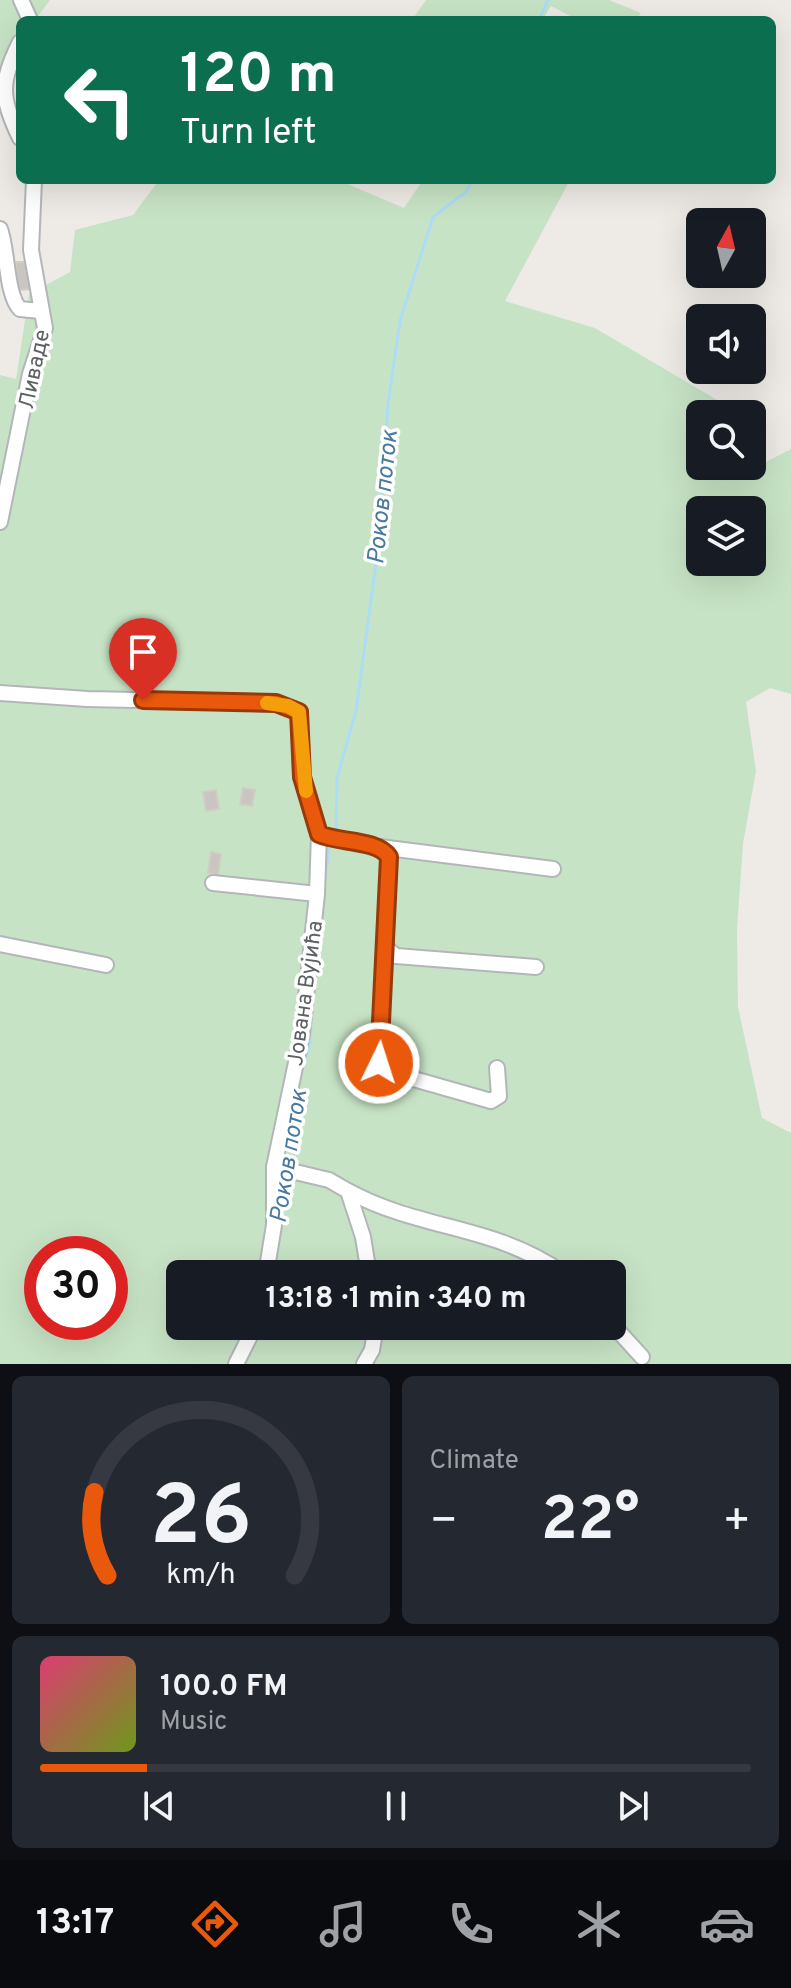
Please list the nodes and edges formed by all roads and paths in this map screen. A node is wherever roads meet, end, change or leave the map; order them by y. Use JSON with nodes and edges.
{"nodes":[{"id":1,"x":16,"y":49,"type":"edge"},
{"id":2,"x":16,"y":128,"type":"edge"},
{"id":3,"x":34,"y":184,"type":"edge"},
{"id":4,"x":0,"y":229,"type":"edge"},
{"id":5,"x":40,"y":311,"type":"junction"},
{"id":6,"x":0,"y":522,"type":"edge"},
{"id":7,"x":0,"y":693,"type":"edge"},
{"id":8,"x":319,"y":834,"type":"junction"},
{"id":9,"x":380,"y":847,"type":"junction"},
{"id":10,"x":553,"y":869,"type":"dead end"},
{"id":11,"x":213,"y":883,"type":"dead end"},
{"id":12,"x":317,"y":894,"type":"junction"},
{"id":13,"x":0,"y":944,"type":"edge"},
{"id":14,"x":386,"y":948,"type":"junction"},
{"id":15,"x":106,"y":965,"type":"dead end"},
{"id":16,"x":536,"y":967,"type":"dead end"},
{"id":17,"x":497,"y":1068,"type":"dead end"},
{"id":18,"x":280,"y":1168,"type":"junction"},
{"id":19,"x":348,"y":1191,"type":"junction"},
{"id":20,"x":268,"y":1260,"type":"edge"},
{"id":21,"x":367,"y":1260,"type":"edge"},
{"id":22,"x":541,"y":1260,"type":"edge"},
{"id":23,"x":626,"y":1339,"type":"edge"},
{"id":24,"x":248,"y":1340,"type":"edge"},
{"id":25,"x":374,"y":1340,"type":"edge"},
{"id":26,"x":642,"y":1357,"type":"dead end"},
{"id":27,"x":236,"y":1364,"type":"edge"},
{"id":28,"x":364,"y":1364,"type":"edge"}],
"edges":[{"from":1,"to":2,"type":"street"},
{"from":3,"to":5,"type":"street","name":"Ливаде"},
{"from":4,"to":5,"type":"street","name":"Ливаде"},
{"from":5,"to":6,"type":"street","name":"Ливаде"},
{"from":7,"to":8,"type":"street","name":"Јована Вујића"},
{"from":8,"to":9,"type":"street"},
{"from":8,"to":12,"type":"street","name":"Јована Вујића"},
{"from":9,"to":10,"type":"street"},
{"from":9,"to":14,"type":"street"},
{"from":11,"to":12,"type":"street"},
{"from":12,"to":18,"type":"street","name":"Јована Вујића"},
{"from":13,"to":15,"type":"street"},
{"from":14,"to":16,"type":"street"},
{"from":14,"to":17,"type":"street"},
{"from":18,"to":19,"type":"street"},
{"from":18,"to":20,"type":"street","name":"Јована Вујића"},
{"from":19,"to":21,"type":"street"},
{"from":19,"to":22,"type":"street"},
{"from":23,"to":26,"type":"street"},
{"from":24,"to":27,"type":"street"},
{"from":25,"to":28,"type":"street"}]}
